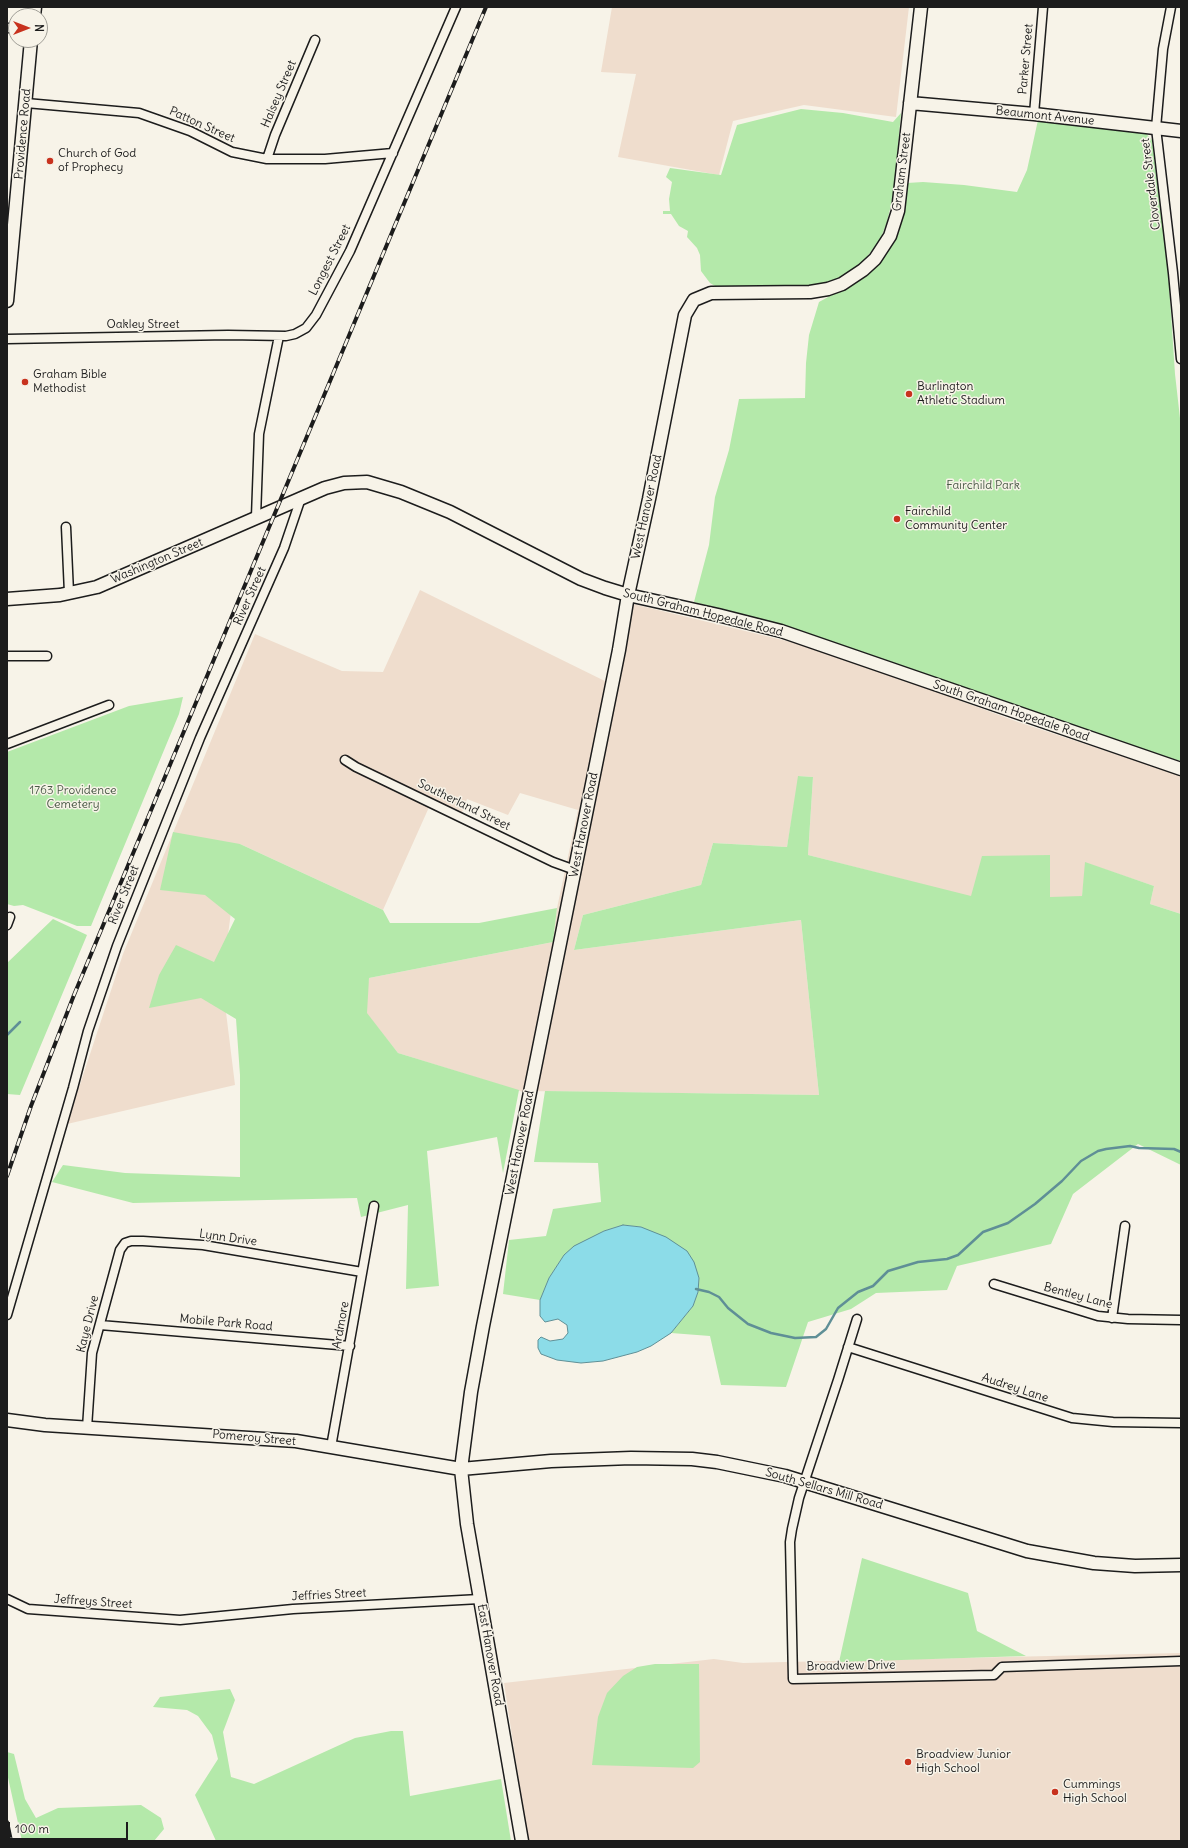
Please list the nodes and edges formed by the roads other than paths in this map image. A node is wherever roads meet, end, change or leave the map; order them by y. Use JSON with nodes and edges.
{"nodes":[{"id":1,"x":456,"y":7,"type":"edge"},
{"id":2,"x":921,"y":7,"type":"edge"},
{"id":3,"x":1043,"y":7,"type":"edge"},
{"id":4,"x":1171,"y":7,"type":"edge"},
{"id":5,"x":315,"y":40,"type":"dead end"},
{"id":6,"x":30,"y":48,"type":"edge"},
{"id":7,"x":26,"y":103,"type":"junction"},
{"id":8,"x":910,"y":103,"type":"junction"},
{"id":9,"x":1034,"y":114,"type":"junction"},
{"id":10,"x":1156,"y":128,"type":"junction"},
{"id":11,"x":1181,"y":131,"type":"edge"},
{"id":12,"x":393,"y":153,"type":"junction"},
{"id":13,"x":267,"y":159,"type":"junction"},
{"id":14,"x":810,"y":292,"type":"joint"},
{"id":15,"x":7,"y":300,"type":"edge"},
{"id":16,"x":279,"y":336,"type":"junction"},
{"id":17,"x":7,"y":338,"type":"edge"},
{"id":18,"x":1181,"y":359,"type":"edge"},
{"id":19,"x":301,"y":498,"type":"junction"},
{"id":20,"x":256,"y":517,"type":"junction"},
{"id":21,"x":66,"y":526,"type":"dead end"},
{"id":22,"x":69,"y":593,"type":"junction"},
{"id":23,"x":628,"y":595,"type":"junction"},
{"id":24,"x":7,"y":599,"type":"edge"},
{"id":25,"x":7,"y":656,"type":"edge"},
{"id":26,"x":47,"y":656,"type":"dead end"},
{"id":27,"x":109,"y":705,"type":"dead end"},
{"id":28,"x":7,"y":744,"type":"edge"},
{"id":29,"x":345,"y":760,"type":"dead end"},
{"id":30,"x":1181,"y":769,"type":"edge"},
{"id":31,"x":575,"y":870,"type":"junction"},
{"id":32,"x":374,"y":1206,"type":"dead end"},
{"id":33,"x":1125,"y":1226,"type":"dead end"},
{"id":34,"x":362,"y":1272,"type":"junction"},
{"id":35,"x":113,"y":1275,"type":"joint"},
{"id":36,"x":994,"y":1284,"type":"dead end"},
{"id":37,"x":7,"y":1315,"type":"edge"},
{"id":38,"x":1112,"y":1318,"type":"junction"},
{"id":39,"x":856,"y":1319,"type":"dead end"},
{"id":40,"x":1181,"y":1320,"type":"edge"},
{"id":41,"x":100,"y":1325,"type":"junction"},
{"id":42,"x":350,"y":1346,"type":"junction"},
{"id":43,"x":848,"y":1347,"type":"junction"},
{"id":44,"x":7,"y":1420,"type":"edge"},
{"id":45,"x":1181,"y":1423,"type":"edge"},
{"id":46,"x":45,"y":1426,"type":"junction"},
{"id":47,"x":7,"y":1428,"type":"edge"},
{"id":48,"x":87,"y":1428,"type":"junction"},
{"id":49,"x":331,"y":1447,"type":"junction"},
{"id":50,"x":461,"y":1469,"type":"junction"},
{"id":51,"x":804,"y":1482,"type":"junction"},
{"id":52,"x":1181,"y":1566,"type":"edge"},
{"id":53,"x":7,"y":1599,"type":"edge"},
{"id":54,"x":480,"y":1599,"type":"junction"},
{"id":55,"x":180,"y":1620,"type":"joint"},
{"id":56,"x":1181,"y":1661,"type":"edge"},
{"id":57,"x":522,"y":1841,"type":"edge"}],
"edges":[{"from":1,"to":12,"type":"street","name":"Longest Street"},
{"from":2,"to":8,"type":"street","name":"Graham Street"},
{"from":3,"to":9,"type":"street","name":"Parker Street"},
{"from":4,"to":10,"type":"street","name":"Cloverdale Street"},
{"from":5,"to":13,"type":"street","name":"Halsey Street"},
{"from":6,"to":7,"type":"street","name":"Providence Road"},
{"from":7,"to":13,"type":"street","name":"Patton Street"},
{"from":7,"to":15,"type":"street","name":"Providence Road"},
{"from":8,"to":9,"type":"street","name":"Beaumont Avenue"},
{"from":8,"to":14,"type":"street","name":"Graham Street"},
{"from":9,"to":10,"type":"street","name":"Beaumont Avenue"},
{"from":10,"to":11,"type":"street","name":"Beaumont Avenue"},
{"from":10,"to":18,"type":"street","name":"Cloverdale Street"},
{"from":12,"to":13,"type":"street","name":"Patton Street"},
{"from":12,"to":16,"type":"street","name":"Longest Street"},
{"from":14,"to":23,"type":"street","name":"West Hanover Road"},
{"from":16,"to":17,"type":"street","name":"Oakley Street"},
{"from":16,"to":20,"type":"street"},
{"from":19,"to":20,"type":"street","name":"Washington Street"},
{"from":19,"to":23,"type":"street","name":"South Graham Hopedale Road"},
{"from":19,"to":37,"type":"street","name":"River Street"},
{"from":20,"to":22,"type":"street","name":"Washington Street"},
{"from":21,"to":22,"type":"street"},
{"from":22,"to":24,"type":"street","name":"Washington Street"},
{"from":23,"to":30,"type":"street","name":"South Graham Hopedale Road"},
{"from":23,"to":31,"type":"street","name":"West Hanover Road"},
{"from":25,"to":26,"type":"street"},
{"from":27,"to":28,"type":"street"},
{"from":29,"to":31,"type":"street","name":"Southerland Street"},
{"from":31,"to":50,"type":"street","name":"West Hanover Road"},
{"from":32,"to":34,"type":"street","name":"Ardmore"},
{"from":33,"to":38,"type":"street"},
{"from":34,"to":35,"type":"street","name":"Lynn Drive"},
{"from":34,"to":42,"type":"street","name":"Ardmore"},
{"from":35,"to":41,"type":"street","name":"Kaye Drive"},
{"from":36,"to":38,"type":"street","name":"Bentley Lane"},
{"from":38,"to":40,"type":"street","name":"Bentley Lane"},
{"from":39,"to":43,"type":"street","name":"Broadview Drive"},
{"from":41,"to":42,"type":"street","name":"Mobile Park Road"},
{"from":41,"to":48,"type":"street","name":"Kaye Drive"},
{"from":42,"to":49,"type":"street","name":"Ardmore"},
{"from":43,"to":45,"type":"street","name":"Audrey Lane"},
{"from":43,"to":51,"type":"street","name":"Broadview Drive"},
{"from":44,"to":46,"type":"street","name":"Pomeroy Street"},
{"from":46,"to":47,"type":"street","name":"Pomeroy Street"},
{"from":46,"to":48,"type":"street","name":"Pomeroy Street"},
{"from":48,"to":49,"type":"street","name":"Pomeroy Street"},
{"from":49,"to":50,"type":"street","name":"Pomeroy Street"},
{"from":50,"to":51,"type":"street","name":"South Sellars Mill Road"},
{"from":50,"to":54,"type":"street","name":"East Hanover Road"},
{"from":51,"to":52,"type":"street","name":"South Sellars Mill Road"},
{"from":51,"to":56,"type":"street","name":"Broadview Drive"},
{"from":53,"to":55,"type":"street","name":"Jeffreys Street"},
{"from":54,"to":55,"type":"street","name":"Jeffries Street"},
{"from":54,"to":57,"type":"street","name":"East Hanover Road"}]}
